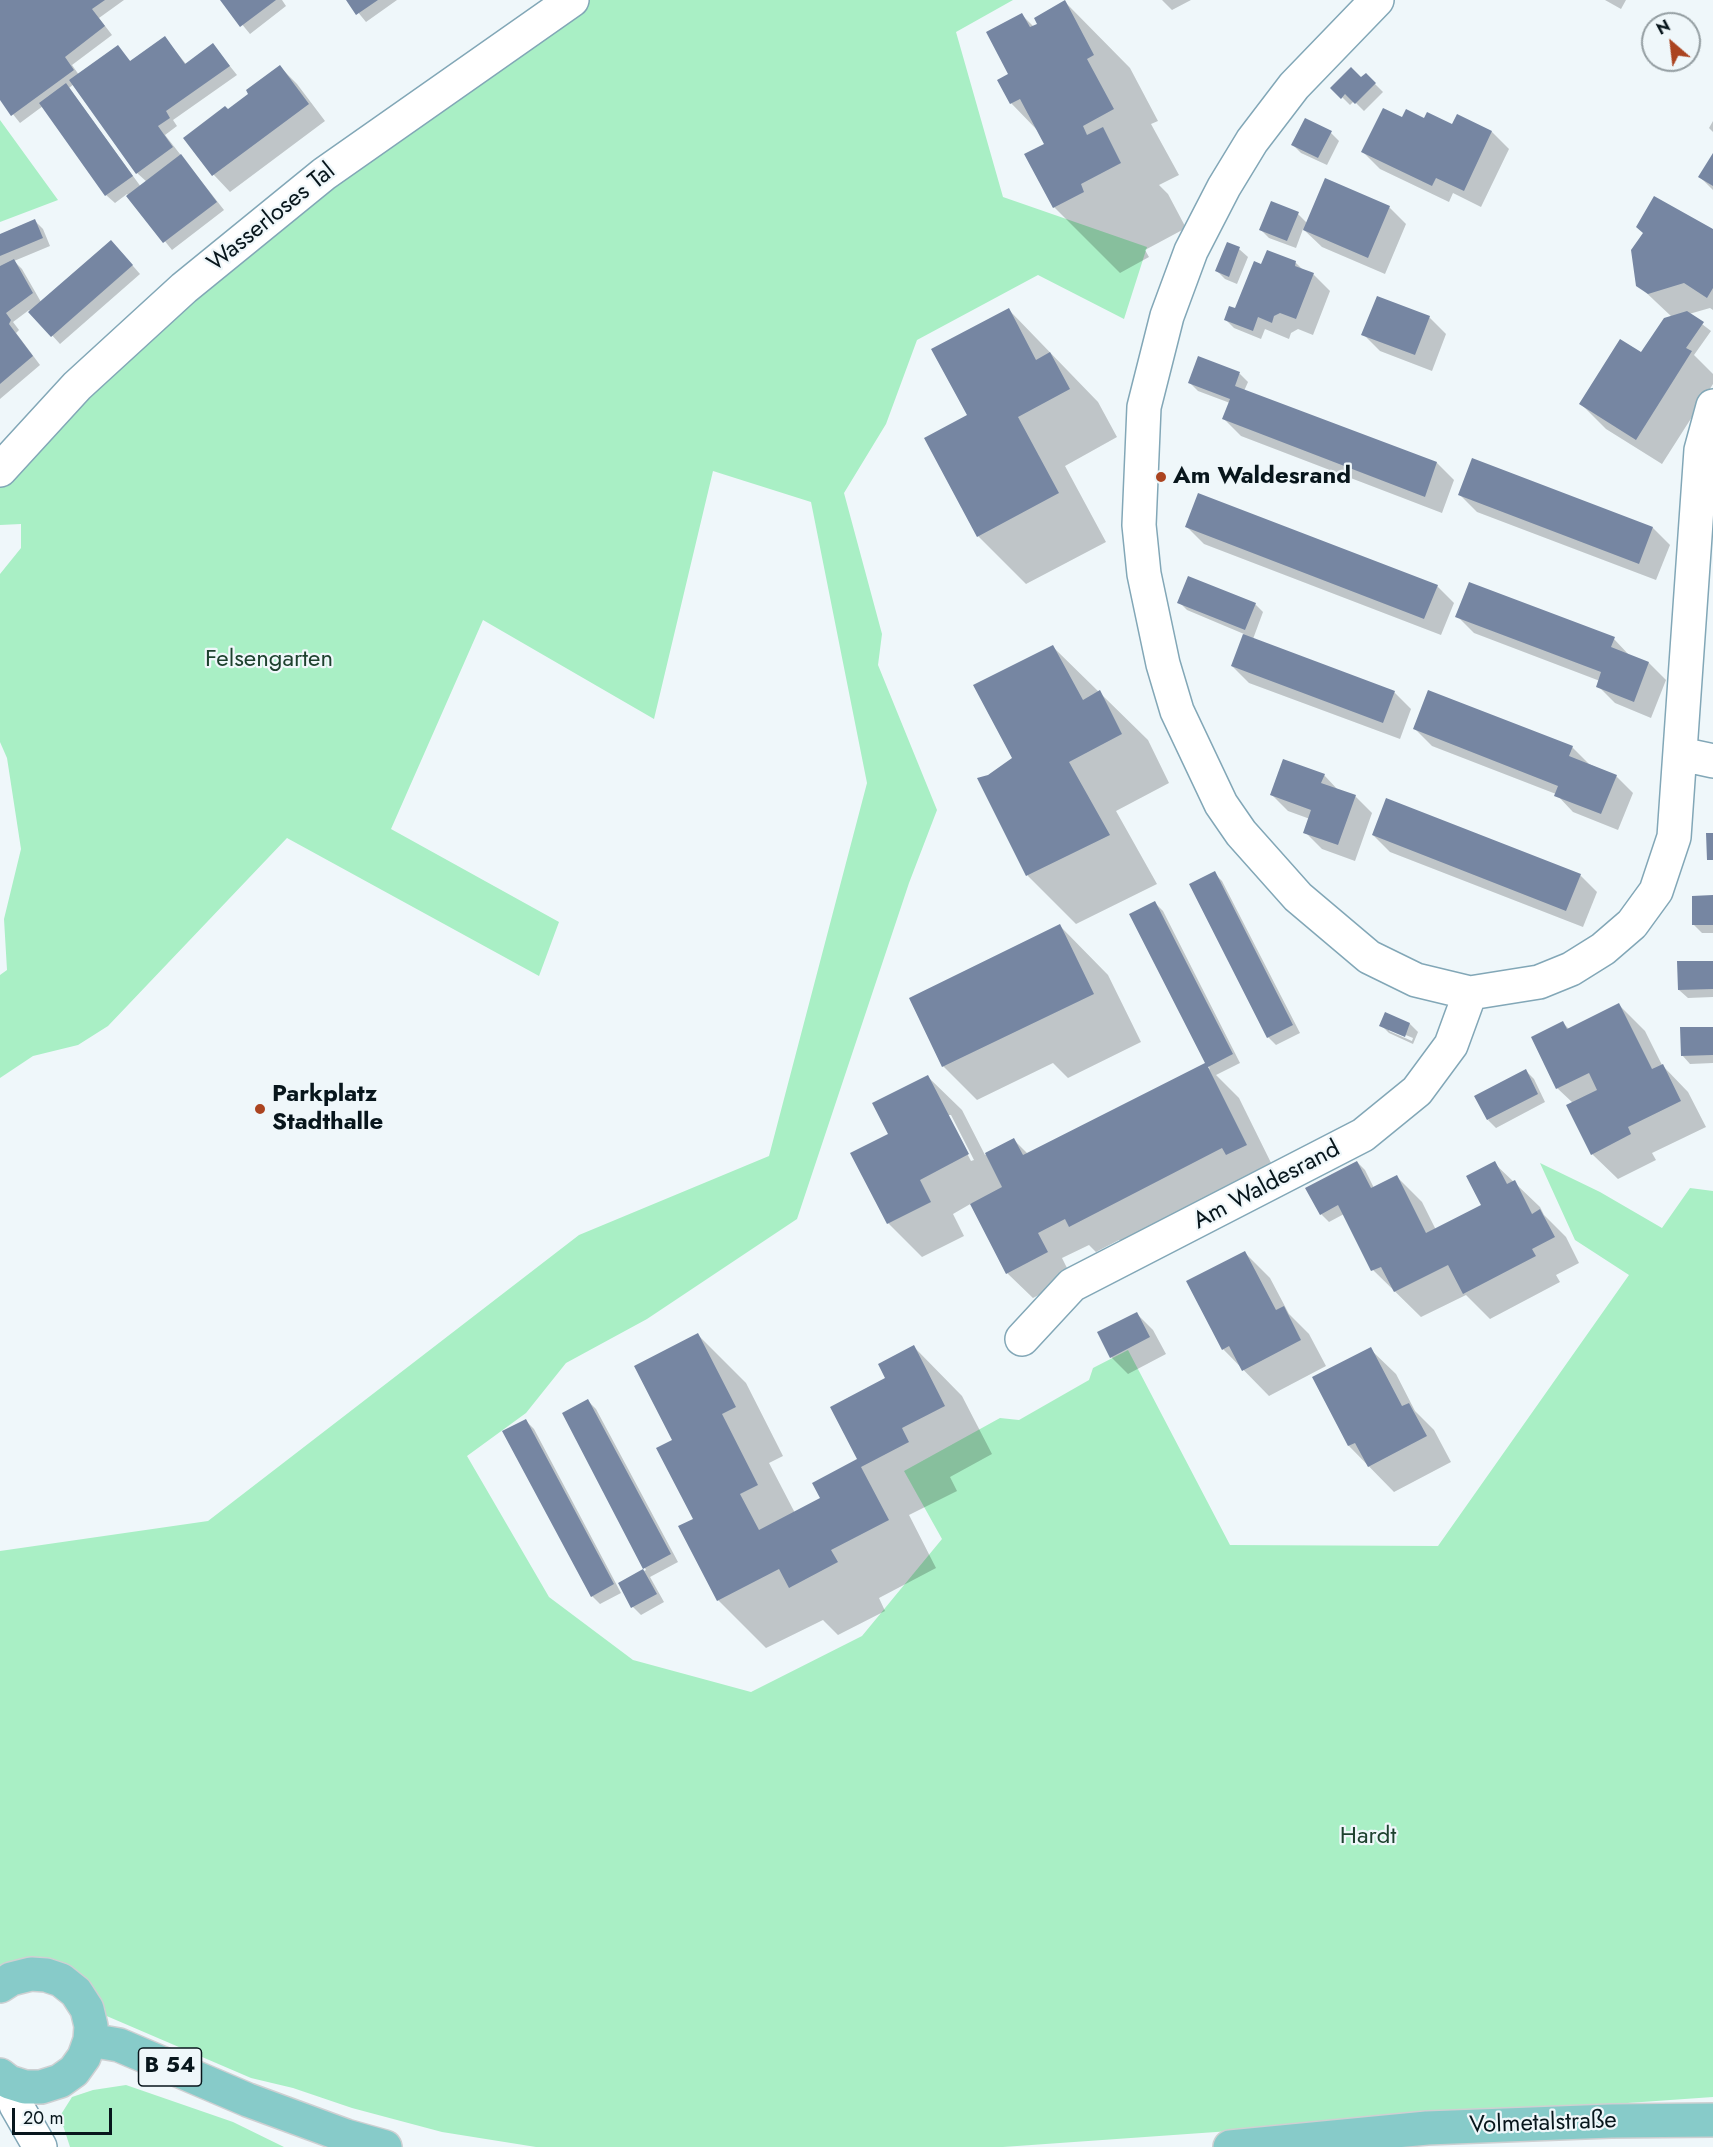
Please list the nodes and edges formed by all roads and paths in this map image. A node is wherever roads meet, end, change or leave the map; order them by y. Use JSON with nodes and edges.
{"nodes":[{"id":1,"x":572,"y":0,"type":"edge"},
{"id":2,"x":1377,"y":0,"type":"edge"},
{"id":3,"x":1713,"y":406,"type":"edge"},
{"id":4,"x":1707,"y":451,"type":"edge"},
{"id":5,"x":0,"y":470,"type":"edge"},
{"id":6,"x":1681,"y":754,"type":"junction"},
{"id":7,"x":1713,"y":761,"type":"edge"},
{"id":8,"x":1470,"y":993,"type":"junction"},
{"id":9,"x":1022,"y":1339,"type":"dead end"},
{"id":10,"x":0,"y":1986,"type":"edge"},
{"id":11,"x":90,"y":2040,"type":"junction"},
{"id":12,"x":4,"y":2078,"type":"edge"},
{"id":13,"x":41,"y":2087,"type":"junction"},
{"id":14,"x":1713,"y":2120,"type":"edge"},
{"id":15,"x":38,"y":2142,"type":"edge"},
{"id":16,"x":385,"y":2147,"type":"edge"},
{"id":17,"x":1230,"y":2147,"type":"edge"}],
"edges":[{"from":1,"to":5,"type":"street","name":"Wasserloses Tal"},
{"from":2,"to":8,"type":"street"},
{"from":3,"to":4,"type":"street"},
{"from":4,"to":6,"type":"street"},
{"from":6,"to":7,"type":"street"},
{"from":6,"to":8,"type":"street"},
{"from":8,"to":9,"type":"street","name":"Am Waldesrand"},
{"from":10,"to":11,"type":"main road"},
{"from":11,"to":13,"type":"main road"},
{"from":11,"to":16,"type":"main road","number":"B 54"},
{"from":12,"to":13,"type":"main road"},
{"from":12,"to":15,"type":"street"},
{"from":13,"to":15,"type":"street"},
{"from":14,"to":17,"type":"main road","name":"Volmetalstraße"}]}
